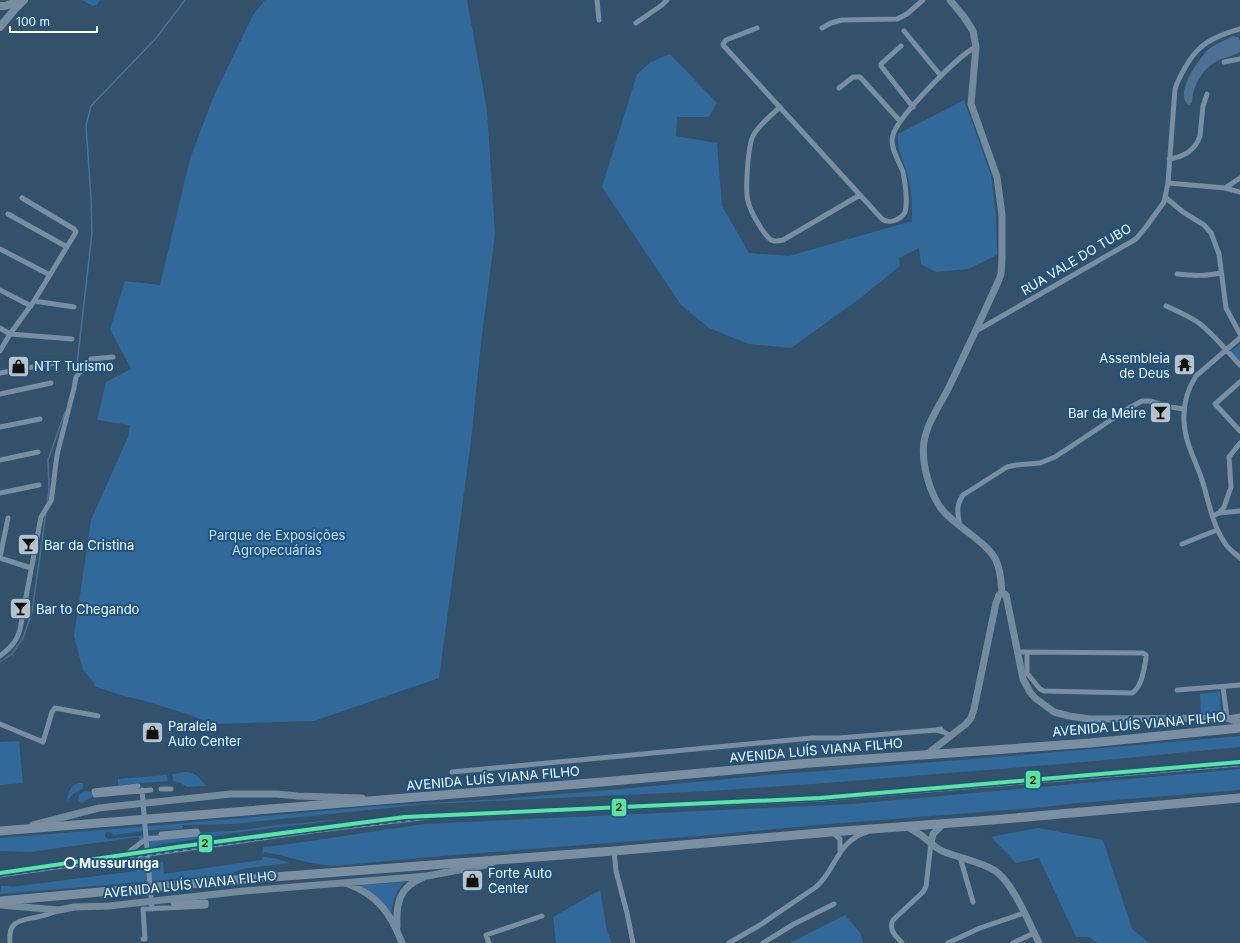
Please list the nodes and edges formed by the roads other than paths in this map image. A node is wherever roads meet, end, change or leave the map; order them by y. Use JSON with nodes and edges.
{"nodes":[{"id":1,"x":23,"y":0,"type":"edge"},
{"id":2,"x":597,"y":0,"type":"edge"},
{"id":3,"x":667,"y":0,"type":"edge"},
{"id":4,"x":922,"y":0,"type":"edge"},
{"id":5,"x":950,"y":0,"type":"edge"},
{"id":6,"x":0,"y":6,"type":"edge"},
{"id":7,"x":599,"y":20,"type":"dead end"},
{"id":8,"x":636,"y":23,"type":"dead end"},
{"id":9,"x":0,"y":27,"type":"edge"},
{"id":10,"x":757,"y":28,"type":"dead end"},
{"id":11,"x":822,"y":28,"type":"dead end"},
{"id":12,"x":1240,"y":28,"type":"edge"},
{"id":13,"x":904,"y":31,"type":"dead end"},
{"id":14,"x":901,"y":46,"type":"dead end"},
{"id":15,"x":976,"y":47,"type":"junction"},
{"id":16,"x":1240,"y":59,"type":"edge"},
{"id":17,"x":1224,"y":62,"type":"dead end"},
{"id":18,"x":941,"y":76,"type":"junction"},
{"id":19,"x":839,"y":88,"type":"dead end"},
{"id":20,"x":1207,"y":94,"type":"dead end"},
{"id":21,"x":780,"y":107,"type":"junction"},
{"id":22,"x":913,"y":107,"type":"junction"},
{"id":23,"x":900,"y":121,"type":"junction"},
{"id":24,"x":1169,"y":159,"type":"junction"},
{"id":25,"x":1240,"y":178,"type":"edge"},
{"id":26,"x":1168,"y":183,"type":"junction"},
{"id":27,"x":1225,"y":188,"type":"junction"},
{"id":28,"x":1240,"y":192,"type":"edge"},
{"id":29,"x":860,"y":195,"type":"junction"},
{"id":30,"x":1165,"y":197,"type":"junction"},
{"id":31,"x":22,"y":198,"type":"dead end"},
{"id":32,"x":8,"y":214,"type":"dead end"},
{"id":33,"x":67,"y":246,"type":"junction"},
{"id":34,"x":0,"y":250,"type":"edge"},
{"id":35,"x":1221,"y":273,"type":"junction"},
{"id":36,"x":1178,"y":274,"type":"dead end"},
{"id":37,"x":50,"y":275,"type":"junction"},
{"id":38,"x":0,"y":290,"type":"edge"},
{"id":39,"x":34,"y":301,"type":"junction"},
{"id":40,"x":31,"y":306,"type":"junction"},
{"id":41,"x":1166,"y":306,"type":"dead end"},
{"id":42,"x":74,"y":307,"type":"dead end"},
{"id":43,"x":0,"y":328,"type":"edge"},
{"id":44,"x":976,"y":331,"type":"junction"},
{"id":45,"x":10,"y":334,"type":"junction"},
{"id":46,"x":1240,"y":334,"type":"edge"},
{"id":47,"x":1240,"y":338,"type":"edge"},
{"id":48,"x":72,"y":339,"type":"dead end"},
{"id":49,"x":1226,"y":350,"type":"junction"},
{"id":50,"x":0,"y":351,"type":"edge"},
{"id":51,"x":114,"y":357,"type":"dead end"},
{"id":52,"x":54,"y":363,"type":"dead end"},
{"id":53,"x":1240,"y":365,"type":"edge"},
{"id":54,"x":0,"y":373,"type":"edge"},
{"id":55,"x":1240,"y":382,"type":"edge"},
{"id":56,"x":51,"y":383,"type":"dead end"},
{"id":57,"x":0,"y":394,"type":"edge"},
{"id":58,"x":1184,"y":409,"type":"junction"},
{"id":59,"x":40,"y":419,"type":"dead end"},
{"id":60,"x":0,"y":427,"type":"edge"},
{"id":61,"x":1240,"y":431,"type":"edge"},
{"id":62,"x":1240,"y":442,"type":"edge"},
{"id":63,"x":38,"y":452,"type":"dead end"},
{"id":64,"x":0,"y":460,"type":"edge"},
{"id":65,"x":39,"y":485,"type":"dead end"},
{"id":66,"x":0,"y":493,"type":"edge"},
{"id":67,"x":1240,"y":511,"type":"edge"},
{"id":68,"x":1219,"y":513,"type":"junction"},
{"id":69,"x":1213,"y":516,"type":"junction"},
{"id":70,"x":8,"y":518,"type":"dead end"},
{"id":71,"x":960,"y":527,"type":"junction"},
{"id":72,"x":1217,"y":530,"type":"junction"},
{"id":73,"x":1182,"y":544,"type":"dead end"},
{"id":74,"x":0,"y":558,"type":"edge"},
{"id":75,"x":1240,"y":558,"type":"edge"},
{"id":76,"x":31,"y":568,"type":"junction"},
{"id":77,"x":1002,"y":593,"type":"junction"},
{"id":78,"x":1018,"y":652,"type":"junction"},
{"id":79,"x":1027,"y":652,"type":"junction"},
{"id":80,"x":0,"y":656,"type":"edge"},
{"id":81,"x":1240,"y":685,"type":"edge"},
{"id":82,"x":1223,"y":687,"type":"junction"},
{"id":83,"x":1177,"y":690,"type":"dead end"},
{"id":84,"x":98,"y":716,"type":"dead end"},
{"id":85,"x":1240,"y":716,"type":"edge"},
{"id":86,"x":1227,"y":718,"type":"junction"},
{"id":87,"x":1240,"y":723,"type":"edge"},
{"id":88,"x":0,"y":724,"type":"edge"},
{"id":89,"x":1240,"y":728,"type":"edge"},
{"id":90,"x":950,"y":736,"type":"junction"},
{"id":91,"x":926,"y":755,"type":"junction"},
{"id":92,"x":452,"y":772,"type":"dead end"},
{"id":93,"x":140,"y":788,"type":"junction"},
{"id":94,"x":171,"y":789,"type":"dead end"},
{"id":95,"x":151,"y":790,"type":"dead end"},
{"id":96,"x":161,"y":790,"type":"dead end"},
{"id":97,"x":1240,"y":798,"type":"edge"},
{"id":98,"x":394,"y":799,"type":"junction"},
{"id":99,"x":943,"y":824,"type":"junction"},
{"id":100,"x":906,"y":826,"type":"junction"},
{"id":101,"x":881,"y":828,"type":"junction"},
{"id":102,"x":14,"y":829,"type":"junction"},
{"id":103,"x":0,"y":831,"type":"edge"},
{"id":104,"x":831,"y":832,"type":"junction"},
{"id":105,"x":185,"y":834,"type":"dead end"},
{"id":106,"x":146,"y":839,"type":"junction"},
{"id":107,"x":931,"y":843,"type":"junction"},
{"id":108,"x":840,"y":850,"type":"junction"},
{"id":109,"x":130,"y":851,"type":"dead end"},
{"id":110,"x":614,"y":851,"type":"junction"},
{"id":111,"x":525,"y":857,"type":"junction"},
{"id":112,"x":960,"y":857,"type":"junction"},
{"id":113,"x":137,"y":860,"type":"dead end"},
{"id":114,"x":149,"y":862,"type":"junction"},
{"id":115,"x":427,"y":876,"type":"junction"},
{"id":116,"x":346,"y":884,"type":"junction"},
{"id":117,"x":0,"y":901,"type":"edge"},
{"id":118,"x":973,"y":902,"type":"dead end"},
{"id":119,"x":203,"y":904,"type":"dead end"},
{"id":120,"x":834,"y":904,"type":"dead end"},
{"id":121,"x":0,"y":905,"type":"edge"},
{"id":122,"x":152,"y":909,"type":"junction"},
{"id":123,"x":59,"y":910,"type":"junction"},
{"id":124,"x":1024,"y":913,"type":"junction"},
{"id":125,"x":542,"y":916,"type":"dead end"},
{"id":126,"x":397,"y":928,"type":"junction"},
{"id":127,"x":1034,"y":933,"type":"junction"},
{"id":128,"x":143,"y":939,"type":"dead end"},
{"id":129,"x":10,"y":943,"type":"edge"},
{"id":130,"x":402,"y":943,"type":"edge"},
{"id":131,"x":489,"y":943,"type":"edge"},
{"id":132,"x":633,"y":943,"type":"edge"},
{"id":133,"x":728,"y":943,"type":"edge"},
{"id":134,"x":763,"y":943,"type":"edge"},
{"id":135,"x":902,"y":943,"type":"edge"},
{"id":136,"x":948,"y":943,"type":"edge"},
{"id":137,"x":1013,"y":943,"type":"edge"},
{"id":138,"x":1039,"y":943,"type":"edge"}],
"edges":[{"from":1,"to":6,"type":"main road"},
{"from":1,"to":9,"type":"main road"},
{"from":2,"to":7,"type":"street"},
{"from":3,"to":8,"type":"street"},
{"from":4,"to":11,"type":"street"},
{"from":5,"to":15,"type":"main road"},
{"from":10,"to":21,"type":"street"},
{"from":12,"to":24,"type":"street","name":"RUA VALE DO TUBO"},
{"from":13,"to":18,"type":"street"},
{"from":14,"to":22,"type":"street"},
{"from":15,"to":18,"type":"street"},
{"from":15,"to":44,"type":"main road"},
{"from":16,"to":17,"type":"street"},
{"from":18,"to":22,"type":"street"},
{"from":19,"to":23,"type":"street"},
{"from":20,"to":24,"type":"street"},
{"from":21,"to":29,"type":"street"},
{"from":21,"to":29,"type":"street"},
{"from":22,"to":23,"type":"street"},
{"from":23,"to":29,"type":"street"},
{"from":24,"to":26,"type":"street","name":"RUA VALE DO TUBO"},
{"from":25,"to":27,"type":"street"},
{"from":26,"to":27,"type":"street"},
{"from":26,"to":30,"type":"street","name":"RUA VALE DO TUBO"},
{"from":27,"to":28,"type":"street"},
{"from":30,"to":35,"type":"street"},
{"from":30,"to":44,"type":"street","name":"RUA VALE DO TUBO"},
{"from":31,"to":33,"type":"street"},
{"from":32,"to":33,"type":"street"},
{"from":33,"to":37,"type":"street"},
{"from":34,"to":37,"type":"street"},
{"from":35,"to":36,"type":"street"},
{"from":35,"to":46,"type":"street"},
{"from":37,"to":39,"type":"street"},
{"from":38,"to":40,"type":"street"},
{"from":39,"to":40,"type":"street"},
{"from":39,"to":42,"type":"street"},
{"from":40,"to":45,"type":"street"},
{"from":41,"to":49,"type":"street"},
{"from":43,"to":45,"type":"street"},
{"from":44,"to":71,"type":"main road"},
{"from":45,"to":48,"type":"street"},
{"from":45,"to":50,"type":"street"},
{"from":47,"to":49,"type":"street"},
{"from":49,"to":53,"type":"street"},
{"from":49,"to":58,"type":"street"},
{"from":51,"to":76,"type":"street"},
{"from":52,"to":54,"type":"street"},
{"from":55,"to":61,"type":"street"},
{"from":56,"to":57,"type":"street"},
{"from":58,"to":69,"type":"street"},
{"from":58,"to":71,"type":"street"},
{"from":59,"to":60,"type":"street"},
{"from":62,"to":68,"type":"street"},
{"from":63,"to":64,"type":"street"},
{"from":65,"to":66,"type":"street"},
{"from":67,"to":68,"type":"street"},
{"from":68,"to":69,"type":"street"},
{"from":69,"to":72,"type":"street"},
{"from":70,"to":74,"type":"street"},
{"from":71,"to":77,"type":"main road"},
{"from":72,"to":73,"type":"street"},
{"from":72,"to":75,"type":"street"},
{"from":74,"to":76,"type":"street"},
{"from":76,"to":80,"type":"street"},
{"from":77,"to":78,"type":"main road"},
{"from":77,"to":90,"type":"main road"},
{"from":78,"to":79,"type":"street"},
{"from":78,"to":86,"type":"main road"},
{"from":79,"to":79,"type":"street"},
{"from":81,"to":82,"type":"street"},
{"from":82,"to":83,"type":"street"},
{"from":82,"to":86,"type":"street"},
{"from":84,"to":88,"type":"street"},
{"from":85,"to":86,"type":"street"},
{"from":86,"to":87,"type":"main road"},
{"from":89,"to":91,"type":"highway","name":"AVENIDA LUÍS VIANA FILHO"},
{"from":90,"to":91,"type":"main road"},
{"from":90,"to":92,"type":"street"},
{"from":91,"to":98,"type":"highway","name":"AVENIDA LUÍS VIANA FILHO"},
{"from":93,"to":93,"type":"street"},
{"from":93,"to":95,"type":"street"},
{"from":93,"to":106,"type":"street"},
{"from":94,"to":96,"type":"street"},
{"from":97,"to":99,"type":"highway","name":"AVENIDA LUÍS VIANA FILHO"},
{"from":98,"to":102,"type":"highway","name":"AVENIDA LUÍS VIANA FILHO"},
{"from":98,"to":102,"type":"main road","name":"AVENIDA LUÍS VIANA FILHO"},
{"from":99,"to":100,"type":"highway","name":"AVENIDA LUÍS VIANA FILHO"},
{"from":99,"to":107,"type":"main road"},
{"from":100,"to":101,"type":"highway","name":"AVENIDA LUÍS VIANA FILHO"},
{"from":100,"to":107,"type":"main road"},
{"from":101,"to":104,"type":"highway","name":"AVENIDA LUÍS VIANA FILHO"},
{"from":101,"to":108,"type":"street"},
{"from":102,"to":103,"type":"highway","name":"AVENIDA LUÍS VIANA FILHO"},
{"from":104,"to":108,"type":"street"},
{"from":104,"to":110,"type":"highway","name":"AVENIDA LUÍS VIANA FILHO"},
{"from":105,"to":106,"type":"street"},
{"from":106,"to":109,"type":"street"},
{"from":106,"to":114,"type":"street"},
{"from":107,"to":112,"type":"main road"},
{"from":107,"to":135,"type":"street"},
{"from":108,"to":133,"type":"street"},
{"from":110,"to":111,"type":"highway","name":"AVENIDA LUÍS VIANA FILHO"},
{"from":110,"to":132,"type":"street"},
{"from":111,"to":115,"type":"main road","name":"AVENIDA LUÍS VIANA FILHO"},
{"from":111,"to":117,"type":"highway","name":"AVENIDA LUÍS VIANA FILHO"},
{"from":112,"to":118,"type":"street"},
{"from":112,"to":124,"type":"main road"},
{"from":113,"to":114,"type":"street"},
{"from":114,"to":122,"type":"street"},
{"from":115,"to":116,"type":"main road","name":"AVENIDA LUÍS VIANA FILHO"},
{"from":115,"to":126,"type":"main road"},
{"from":116,"to":123,"type":"main road","name":"AVENIDA LUÍS VIANA FILHO"},
{"from":116,"to":126,"type":"main road"},
{"from":119,"to":122,"type":"street"},
{"from":120,"to":134,"type":"street"},
{"from":121,"to":123,"type":"main road","name":"AVENIDA LUÍS VIANA FILHO"},
{"from":122,"to":128,"type":"street"},
{"from":123,"to":129,"type":"street"},
{"from":124,"to":127,"type":"main road"},
{"from":124,"to":136,"type":"street"},
{"from":125,"to":131,"type":"street"},
{"from":126,"to":130,"type":"main road"},
{"from":127,"to":137,"type":"street"},
{"from":127,"to":138,"type":"main road"}]}
